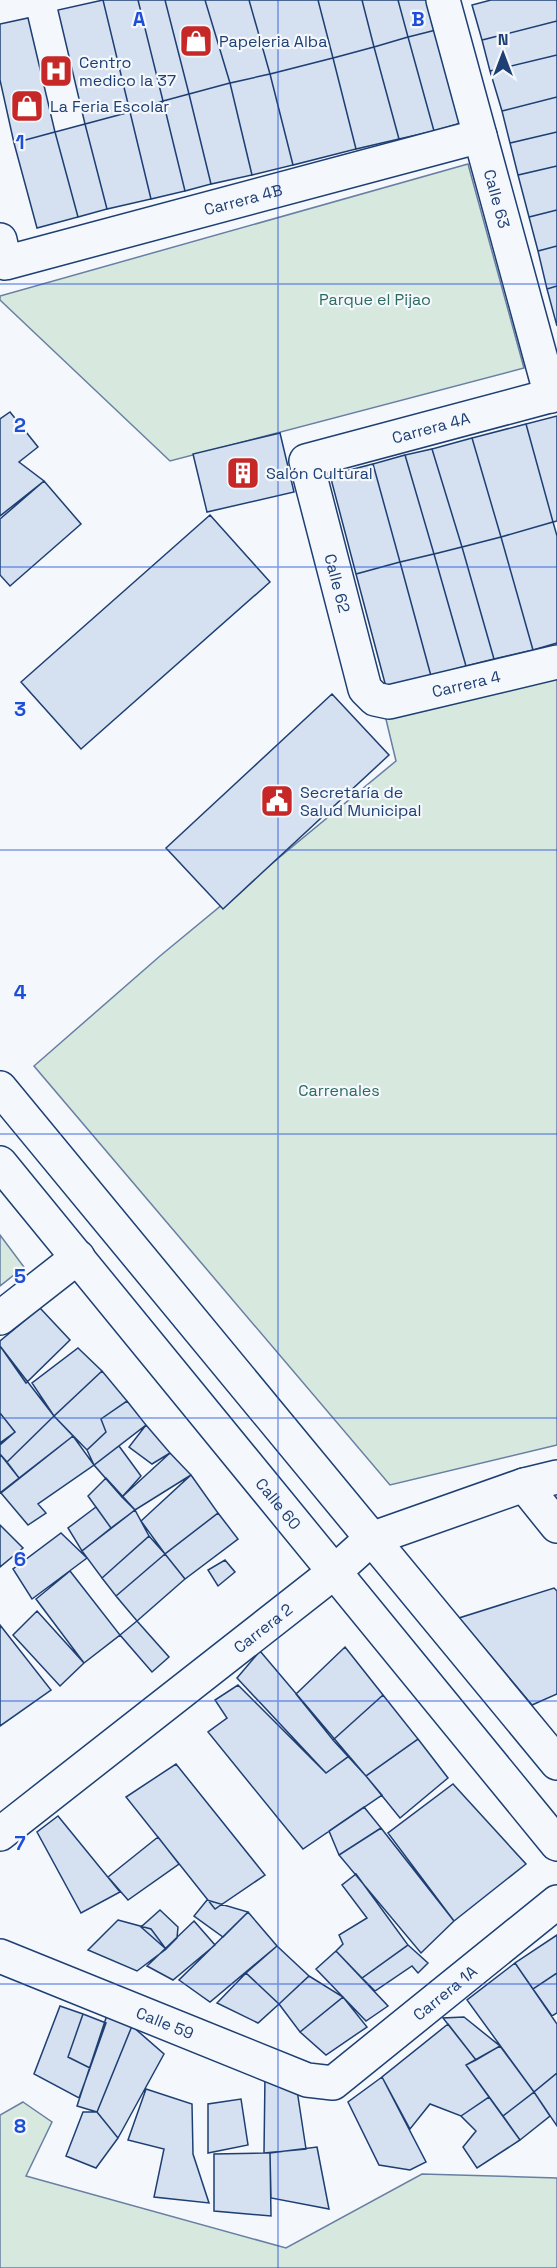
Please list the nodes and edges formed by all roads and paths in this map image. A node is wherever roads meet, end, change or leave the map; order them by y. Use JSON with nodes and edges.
{"nodes":[{"id":1,"x":443,"y":0,"type":"edge"},
{"id":2,"x":480,"y":136,"type":"junction"},
{"id":3,"x":3,"y":252,"type":"edge"},
{"id":4,"x":554,"y":395,"type":"edge"},
{"id":5,"x":306,"y":461,"type":"joint"},
{"id":6,"x":557,"y":662,"type":"edge"},
{"id":7,"x":375,"y":699,"type":"joint"},
{"id":8,"x":0,"y":1088,"type":"edge"},
{"id":9,"x":0,"y":1163,"type":"edge"},
{"id":10,"x":78,"y":1257,"type":"junction"},
{"id":11,"x":0,"y":1318,"type":"edge"},
{"id":12,"x":557,"y":1477,"type":"edge"},
{"id":13,"x":524,"y":1485,"type":"junction"},
{"id":14,"x":557,"y":1526,"type":"edge"},
{"id":15,"x":371,"y":1539,"type":"junction"},
{"id":16,"x":333,"y":1573,"type":"junction"},
{"id":17,"x":557,"y":1764,"type":"edge"},
{"id":18,"x":0,"y":1834,"type":"edge"},
{"id":19,"x":557,"y":1844,"type":"edge"},
{"id":20,"x":557,"y":1902,"type":"edge"},
{"id":21,"x":0,"y":1956,"type":"edge"},
{"id":22,"x":333,"y":2083,"type":"joint"}],
"edges":[{"from":1,"to":2,"type":"street","name":"Calle 63"},
{"from":2,"to":3,"type":"street","name":"Carrera 4B"},
{"from":2,"to":4,"type":"street","name":"Calle 63"},
{"from":4,"to":5,"type":"street","name":"Carrera 4A"},
{"from":5,"to":7,"type":"street","name":"Calle 62"},
{"from":6,"to":7,"type":"street","name":"Carrera 4"},
{"from":8,"to":15,"type":"street"},
{"from":9,"to":10,"type":"street","name":"Calle 60"},
{"from":10,"to":11,"type":"street"},
{"from":10,"to":16,"type":"street","name":"Calle 60"},
{"from":12,"to":13,"type":"street","name":"Carrera 2"},
{"from":13,"to":14,"type":"street"},
{"from":13,"to":15,"type":"street","name":"Carrera 2"},
{"from":15,"to":16,"type":"street","name":"Carrera 2"},
{"from":15,"to":17,"type":"street"},
{"from":16,"to":18,"type":"street","name":"Carrera 2"},
{"from":16,"to":19,"type":"street","name":"Calle 60"},
{"from":20,"to":22,"type":"street","name":"Carrera 1A"},
{"from":21,"to":22,"type":"street","name":"Calle 59"}]}
